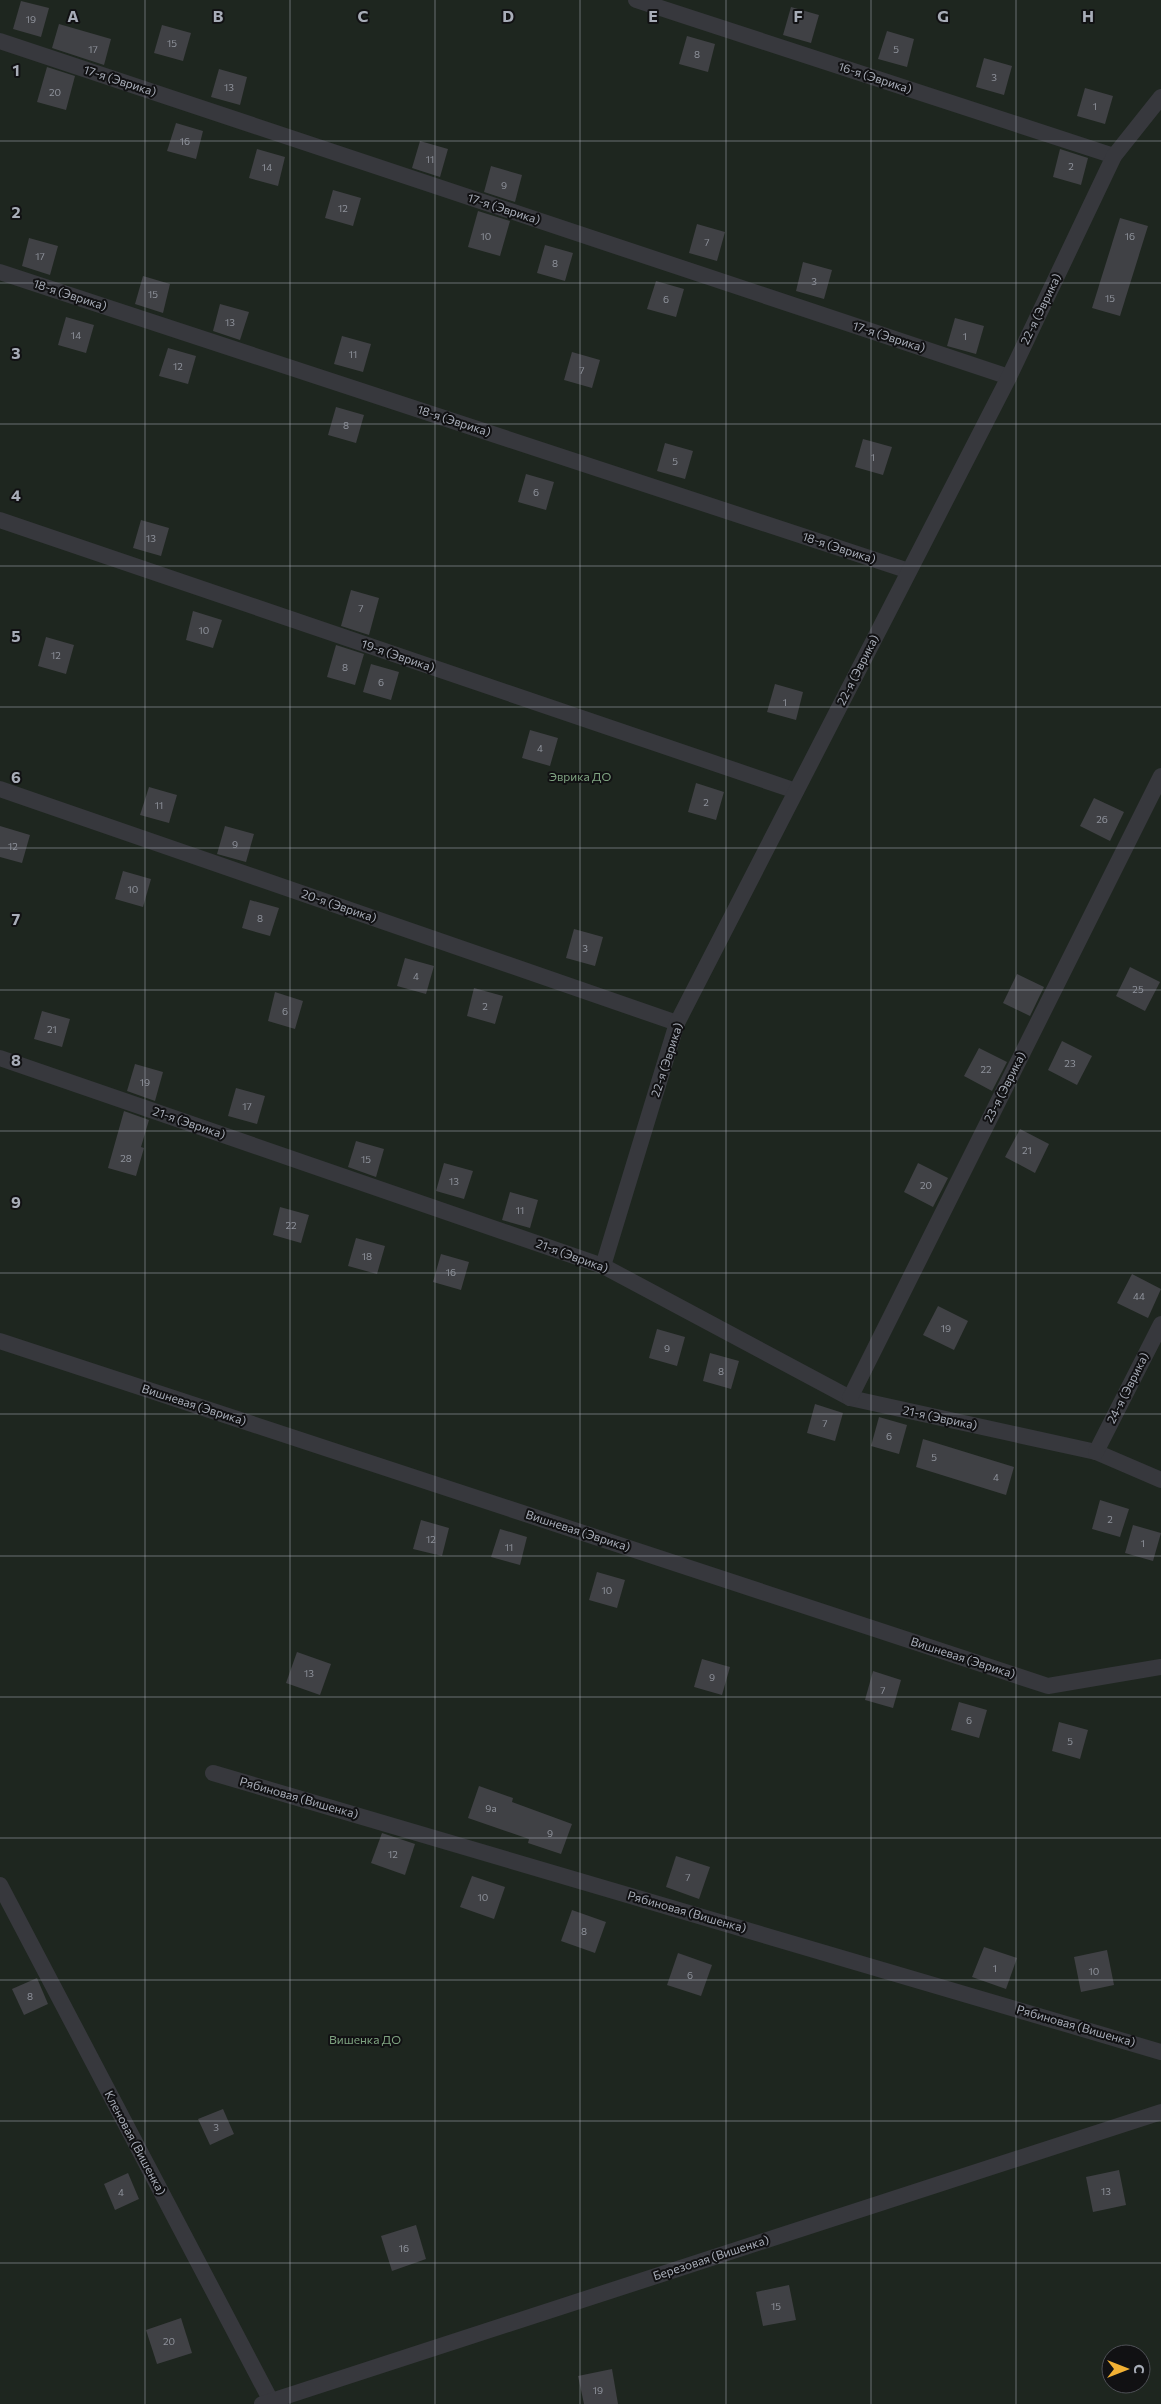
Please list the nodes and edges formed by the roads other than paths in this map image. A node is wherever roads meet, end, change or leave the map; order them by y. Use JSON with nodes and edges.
{"nodes":[{"id":1,"x":636,"y":0,"type":"edge"},
{"id":2,"x":0,"y":41,"type":"edge"},
{"id":3,"x":1161,"y":96,"type":"edge"},
{"id":4,"x":1114,"y":156,"type":"junction"},
{"id":5,"x":0,"y":272,"type":"edge"},
{"id":6,"x":1009,"y":377,"type":"junction"},
{"id":7,"x":0,"y":520,"type":"edge"},
{"id":8,"x":909,"y":571,"type":"junction"},
{"id":9,"x":1161,"y":776,"type":"edge"},
{"id":10,"x":0,"y":789,"type":"edge"},
{"id":11,"x":796,"y":791,"type":"junction"},
{"id":12,"x":677,"y":1023,"type":"junction"},
{"id":13,"x":0,"y":1058,"type":"edge"},
{"id":14,"x":603,"y":1266,"type":"junction"},
{"id":15,"x":1161,"y":1324,"type":"edge"},
{"id":16,"x":0,"y":1341,"type":"edge"},
{"id":17,"x":850,"y":1398,"type":"junction"},
{"id":18,"x":1096,"y":1452,"type":"junction"},
{"id":19,"x":1161,"y":1480,"type":"edge"},
{"id":20,"x":1161,"y":1667,"type":"edge"},
{"id":21,"x":213,"y":1773,"type":"dead end"},
{"id":22,"x":0,"y":1886,"type":"edge"},
{"id":23,"x":1161,"y":2052,"type":"edge"},
{"id":24,"x":1161,"y":2112,"type":"edge"},
{"id":25,"x":266,"y":2402,"type":"edge"}],
"edges":[{"from":1,"to":4,"type":"lane","name":"16-я (Эврика)"},
{"from":2,"to":6,"type":"lane","name":"17-я (Эврика)"},
{"from":3,"to":4,"type":"lane","name":"22-я (Эврика)"},
{"from":4,"to":6,"type":"lane","name":"22-я (Эврика)"},
{"from":5,"to":8,"type":"lane","name":"18-я (Эврика)"},
{"from":6,"to":8,"type":"lane","name":"22-я (Эврика)"},
{"from":7,"to":11,"type":"lane","name":"19-я (Эврика)"},
{"from":8,"to":11,"type":"lane","name":"22-я (Эврика)"},
{"from":9,"to":17,"type":"lane","name":"23-я (Эврика)"},
{"from":10,"to":12,"type":"lane","name":"20-я (Эврика)"},
{"from":11,"to":12,"type":"lane","name":"22-я (Эврика)"},
{"from":12,"to":14,"type":"lane","name":"22-я (Эврика)"},
{"from":13,"to":14,"type":"lane","name":"21-я (Эврика)"},
{"from":14,"to":17,"type":"lane","name":"21-я (Эврика)"},
{"from":15,"to":18,"type":"lane","name":"24-я (Эврика)"},
{"from":16,"to":20,"type":"lane","name":"Вишневая (Эврика)"},
{"from":17,"to":18,"type":"lane","name":"21-я (Эврика)"},
{"from":18,"to":19,"type":"lane","name":"21-я (Эврика)"},
{"from":21,"to":23,"type":"lane","name":"Рябиновая (Вишенка)"},
{"from":22,"to":25,"type":"lane","name":"Кленовая (Вишенка)"},
{"from":24,"to":25,"type":"lane","name":"Березовая (Вишенка)"}]}
